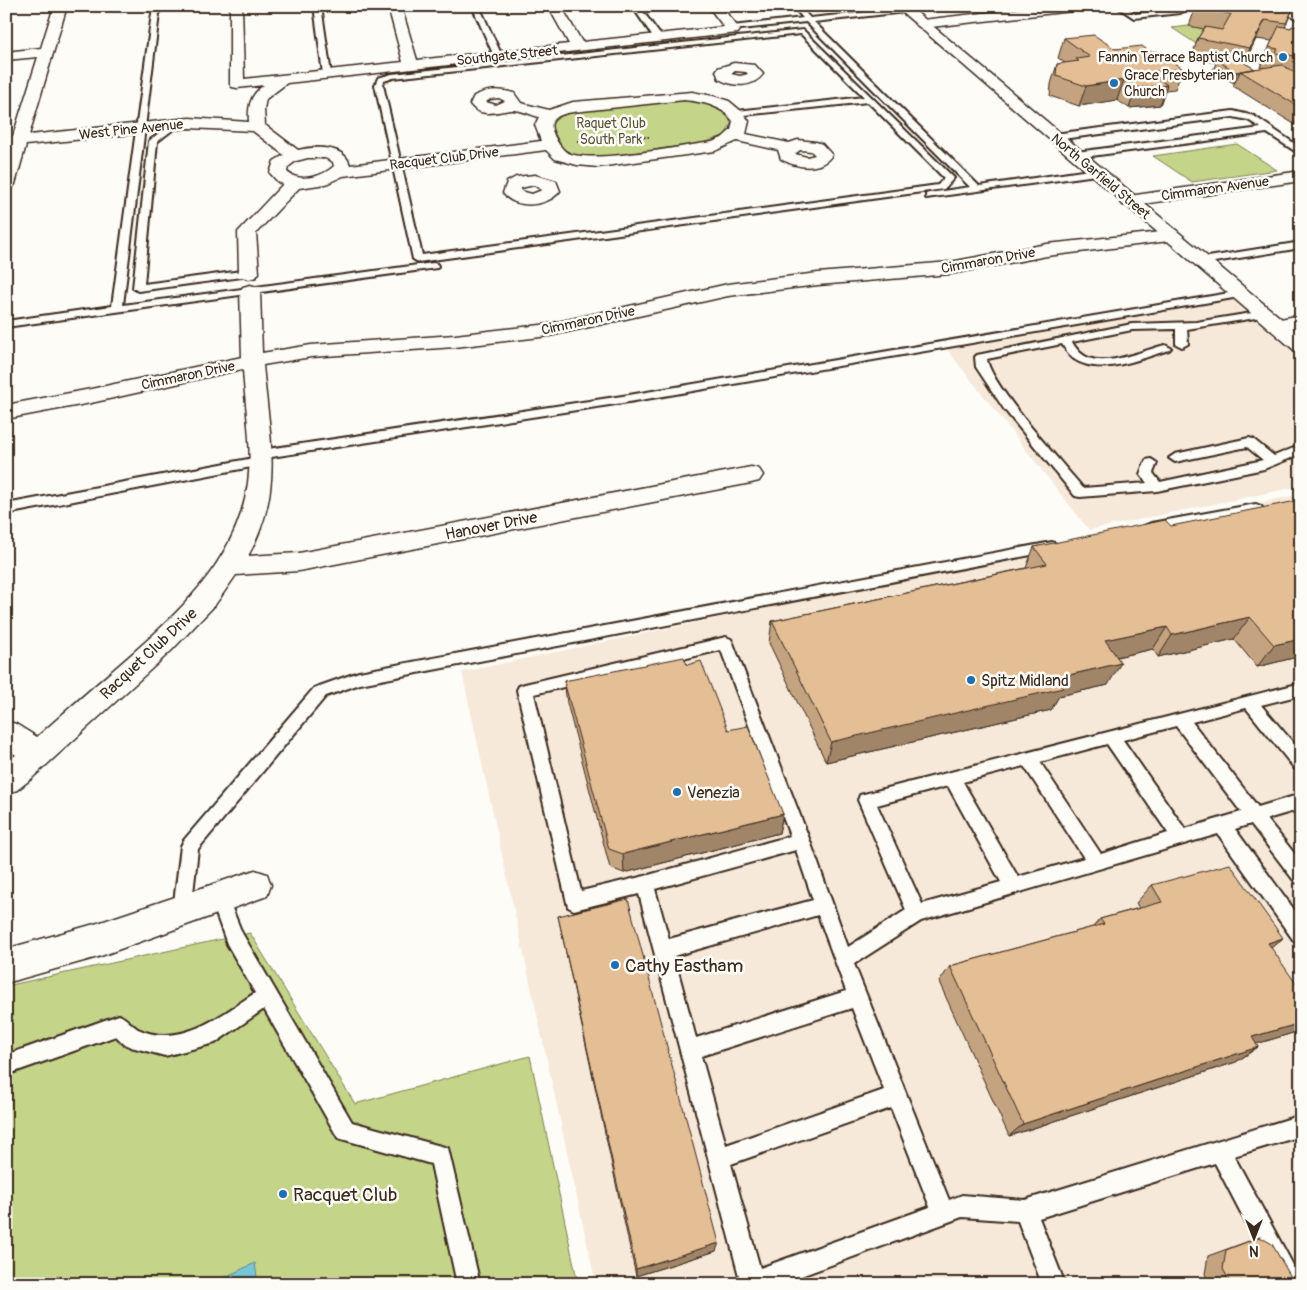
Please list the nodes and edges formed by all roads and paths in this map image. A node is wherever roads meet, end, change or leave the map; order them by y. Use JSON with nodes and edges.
{"nodes":[{"id":1,"x":61,"y":6,"type":"edge"},
{"id":2,"x":157,"y":6,"type":"edge"},
{"id":3,"x":236,"y":6,"type":"edge"},
{"id":4,"x":317,"y":6,"type":"edge"},
{"id":5,"x":394,"y":6,"type":"edge"},
{"id":6,"x":475,"y":6,"type":"edge"},
{"id":7,"x":554,"y":6,"type":"edge"},
{"id":8,"x":635,"y":6,"type":"edge"},
{"id":9,"x":714,"y":6,"type":"edge"},
{"id":10,"x":794,"y":6,"type":"edge"},
{"id":11,"x":1081,"y":6,"type":"edge"},
{"id":12,"x":1119,"y":6,"type":"edge"},
{"id":13,"x":1178,"y":6,"type":"edge"},
{"id":14,"x":1280,"y":6,"type":"edge"},
{"id":15,"x":903,"y":8,"type":"edge"},
{"id":16,"x":1301,"y":18,"type":"edge"},
{"id":17,"x":808,"y":20,"type":"junction"},
{"id":18,"x":922,"y":24,"type":"junction"},
{"id":19,"x":732,"y":29,"type":"junction"},
{"id":20,"x":658,"y":38,"type":"junction"},
{"id":21,"x":578,"y":47,"type":"junction"},
{"id":22,"x":46,"y":52,"type":"junction"},
{"id":23,"x":6,"y":56,"type":"edge"},
{"id":24,"x":498,"y":56,"type":"junction"},
{"id":25,"x":411,"y":65,"type":"junction"},
{"id":26,"x":327,"y":74,"type":"junction"},
{"id":27,"x":731,"y":79,"type":"dead end"},
{"id":28,"x":282,"y":80,"type":"junction"},
{"id":29,"x":708,"y":99,"type":"junction"},
{"id":30,"x":870,"y":99,"type":"junction"},
{"id":31,"x":510,"y":105,"type":"dead end"},
{"id":32,"x":736,"y":114,"type":"junction"},
{"id":33,"x":550,"y":115,"type":"junction"},
{"id":34,"x":176,"y":124,"type":"junction"},
{"id":35,"x":257,"y":127,"type":"junction"},
{"id":36,"x":139,"y":128,"type":"junction"},
{"id":37,"x":1269,"y":130,"type":"junction"},
{"id":38,"x":734,"y":136,"type":"junction"},
{"id":39,"x":1054,"y":137,"type":"junction"},
{"id":40,"x":547,"y":138,"type":"junction"},
{"id":41,"x":13,"y":141,"type":"edge"},
{"id":42,"x":788,"y":148,"type":"dead end"},
{"id":43,"x":1301,"y":152,"type":"edge"},
{"id":44,"x":1076,"y":155,"type":"junction"},
{"id":45,"x":296,"y":156,"type":"junction"},
{"id":46,"x":395,"y":157,"type":"junction"},
{"id":47,"x":570,"y":159,"type":"junction"},
{"id":48,"x":338,"y":164,"type":"junction"},
{"id":49,"x":1096,"y":172,"type":"junction"},
{"id":50,"x":1301,"y":176,"type":"edge"},
{"id":51,"x":541,"y":180,"type":"dead end"},
{"id":52,"x":295,"y":182,"type":"junction"},
{"id":53,"x":6,"y":184,"type":"edge"},
{"id":54,"x":977,"y":189,"type":"junction"},
{"id":55,"x":1129,"y":201,"type":"junction"},
{"id":56,"x":1171,"y":236,"type":"junction"},
{"id":57,"x":1301,"y":245,"type":"edge"},
{"id":58,"x":1202,"y":261,"type":"junction"},
{"id":59,"x":250,"y":282,"type":"junction"},
{"id":60,"x":1241,"y":294,"type":"junction"},
{"id":61,"x":117,"y":310,"type":"junction"},
{"id":62,"x":1270,"y":320,"type":"junction"},
{"id":63,"x":1301,"y":321,"type":"edge"},
{"id":64,"x":6,"y":324,"type":"edge"},
{"id":65,"x":1182,"y":326,"type":"junction"},
{"id":66,"x":1064,"y":340,"type":"junction"},
{"id":67,"x":1182,"y":344,"type":"dead end"},
{"id":68,"x":1301,"y":346,"type":"edge"},
{"id":69,"x":1164,"y":348,"type":"dead end"},
{"id":70,"x":252,"y":361,"type":"junction"},
{"id":71,"x":6,"y":412,"type":"edge"},
{"id":72,"x":1301,"y":449,"type":"edge"},
{"id":73,"x":261,"y":458,"type":"junction"},
{"id":74,"x":1175,"y":458,"type":"dead end"},
{"id":75,"x":1272,"y":461,"type":"junction"},
{"id":76,"x":1151,"y":463,"type":"dead end"},
{"id":77,"x":751,"y":475,"type":"dead end"},
{"id":78,"x":1157,"y":487,"type":"junction"},
{"id":79,"x":6,"y":509,"type":"edge"},
{"id":80,"x":1256,"y":509,"type":"edge"},
{"id":81,"x":1139,"y":531,"type":"edge"},
{"id":82,"x":1070,"y":544,"type":"edge"},
{"id":83,"x":230,"y":566,"type":"junction"},
{"id":84,"x":1301,"y":689,"type":"edge"},
{"id":85,"x":1249,"y":701,"type":"junction"},
{"id":86,"x":1180,"y":719,"type":"junction"},
{"id":87,"x":6,"y":733,"type":"edge"},
{"id":88,"x":1111,"y":737,"type":"junction"},
{"id":89,"x":38,"y":754,"type":"junction"},
{"id":90,"x":1028,"y":758,"type":"junction"},
{"id":91,"x":1301,"y":764,"type":"edge"},
{"id":92,"x":952,"y":778,"type":"junction"},
{"id":93,"x":6,"y":781,"type":"edge"},
{"id":94,"x":1301,"y":801,"type":"edge"},
{"id":95,"x":1255,"y":814,"type":"junction"},
{"id":96,"x":1221,"y":824,"type":"junction"},
{"id":97,"x":1180,"y":836,"type":"junction"},
{"id":98,"x":801,"y":841,"type":"junction"},
{"id":99,"x":1097,"y":863,"type":"junction"},
{"id":100,"x":1301,"y":876,"type":"edge"},
{"id":101,"x":645,"y":884,"type":"junction"},
{"id":102,"x":255,"y":885,"type":"dead end"},
{"id":103,"x":1013,"y":886,"type":"junction"},
{"id":104,"x":219,"y":897,"type":"junction"},
{"id":105,"x":824,"y":905,"type":"junction"},
{"id":106,"x":182,"y":911,"type":"junction"},
{"id":107,"x":917,"y":914,"type":"junction"},
{"id":108,"x":1301,"y":935,"type":"edge"},
{"id":109,"x":663,"y":950,"type":"junction"},
{"id":110,"x":843,"y":960,"type":"junction"},
{"id":111,"x":6,"y":966,"type":"edge"},
{"id":112,"x":268,"y":995,"type":"junction"},
{"id":113,"x":858,"y":997,"type":"junction"},
{"id":114,"x":690,"y":1050,"type":"junction"},
{"id":115,"x":6,"y":1065,"type":"edge"},
{"id":116,"x":897,"y":1096,"type":"junction"},
{"id":117,"x":1301,"y":1125,"type":"edge"},
{"id":118,"x":1220,"y":1151,"type":"junction"},
{"id":119,"x":719,"y":1158,"type":"junction"},
{"id":120,"x":1025,"y":1211,"type":"junction"},
{"id":121,"x":943,"y":1212,"type":"junction"},
{"id":122,"x":750,"y":1283,"type":"edge"},
{"id":123,"x":469,"y":1284,"type":"edge"},
{"id":124,"x":1054,"y":1284,"type":"edge"},
{"id":125,"x":1292,"y":1284,"type":"edge"}],
"edges":[{"from":1,"to":22,"type":"street"},
{"from":2,"to":36,"type":"lane"},
{"from":3,"to":28,"type":"street"},
{"from":4,"to":26,"type":"lane"},
{"from":5,"to":25,"type":"street"},
{"from":6,"to":24,"type":"lane"},
{"from":7,"to":21,"type":"street"},
{"from":8,"to":20,"type":"lane"},
{"from":9,"to":19,"type":"street"},
{"from":10,"to":17,"type":"lane"},
{"from":11,"to":18,"type":"street"},
{"from":12,"to":13,"type":"lane"},
{"from":14,"to":16,"type":"street"},
{"from":15,"to":17,"type":"lane"},
{"from":15,"to":18,"type":"street","name":"North Garfield Street"},
{"from":17,"to":19,"type":"lane"},
{"from":17,"to":54,"type":"lane"},
{"from":18,"to":39,"type":"street","name":"North Garfield Street"},
{"from":19,"to":20,"type":"street","name":"Southgate Street"},
{"from":20,"to":21,"type":"street","name":"Southgate Street"},
{"from":21,"to":24,"type":"street","name":"Southgate Street"},
{"from":22,"to":23,"type":"street"},
{"from":22,"to":41,"type":"street"},
{"from":24,"to":25,"type":"street","name":"Southgate Street"},
{"from":25,"to":26,"type":"street","name":"Southgate Street"},
{"from":26,"to":28,"type":"street","name":"Southgate Street"},
{"from":27,"to":29,"type":"street"},
{"from":28,"to":35,"type":"street"},
{"from":29,"to":32,"type":"street"},
{"from":29,"to":33,"type":"street"},
{"from":30,"to":32,"type":"lane"},
{"from":30,"to":46,"type":"lane"},
{"from":30,"to":46,"type":"lane"},
{"from":31,"to":33,"type":"street"},
{"from":32,"to":38,"type":"street"},
{"from":33,"to":40,"type":"street"},
{"from":34,"to":35,"type":"street","name":"West Pine Avenue"},
{"from":34,"to":36,"type":"street","name":"West Pine Avenue"},
{"from":34,"to":59,"type":"lane"},
{"from":35,"to":45,"type":"street"},
{"from":36,"to":41,"type":"street","name":"West Pine Avenue"},
{"from":36,"to":61,"type":"lane"},
{"from":37,"to":39,"type":"lane"},
{"from":37,"to":43,"type":"lane"},
{"from":37,"to":44,"type":"lane"},
{"from":38,"to":42,"type":"street"},
{"from":38,"to":47,"type":"street"},
{"from":39,"to":44,"type":"street","name":"North Garfield Street"},
{"from":40,"to":46,"type":"street","name":"Racquet Club Drive"},
{"from":40,"to":47,"type":"street"},
{"from":41,"to":53,"type":"street"},
{"from":44,"to":49,"type":"street","name":"North Garfield Street"},
{"from":45,"to":48,"type":"street","name":"Racquet Club Drive"},
{"from":45,"to":52,"type":"street"},
{"from":46,"to":48,"type":"street","name":"Racquet Club Drive"},
{"from":47,"to":51,"type":"street"},
{"from":48,"to":52,"type":"street","name":"Racquet Club Drive"},
{"from":49,"to":54,"type":"lane"},
{"from":49,"to":55,"type":"street","name":"North Garfield Street"},
{"from":50,"to":55,"type":"street","name":"Cimmaron Avenue"},
{"from":52,"to":59,"type":"street","name":"Racquet Club Drive"},
{"from":54,"to":59,"type":"lane"},
{"from":55,"to":56,"type":"street","name":"North Garfield Street"},
{"from":56,"to":58,"type":"street","name":"North Garfield Street"},
{"from":56,"to":70,"type":"street","name":"Cimmaron Drive"},
{"from":57,"to":58,"type":"lane"},
{"from":58,"to":60,"type":"street","name":"North Garfield Street"},
{"from":59,"to":61,"type":"lane"},
{"from":59,"to":70,"type":"street","name":"Racquet Club Drive"},
{"from":60,"to":62,"type":"street","name":"North Garfield Street"},
{"from":60,"to":73,"type":"lane"},
{"from":61,"to":64,"type":"lane"},
{"from":62,"to":63,"type":"street"},
{"from":62,"to":65,"type":"lane"},
{"from":62,"to":68,"type":"street","name":"North Garfield Street"},
{"from":65,"to":66,"type":"lane"},
{"from":65,"to":67,"type":"lane"},
{"from":66,"to":69,"type":"lane"},
{"from":66,"to":78,"type":"lane"},
{"from":70,"to":71,"type":"street","name":"Cimmaron Drive"},
{"from":70,"to":73,"type":"street","name":"Racquet Club Drive"},
{"from":72,"to":75,"type":"lane"},
{"from":73,"to":79,"type":"lane"},
{"from":73,"to":83,"type":"street","name":"Racquet Club Drive"},
{"from":74,"to":75,"type":"lane"},
{"from":75,"to":78,"type":"lane"},
{"from":76,"to":78,"type":"lane"},
{"from":77,"to":83,"type":"street","name":"Hanover Drive"},
{"from":80,"to":81,"type":"lane"},
{"from":82,"to":106,"type":"lane"},
{"from":83,"to":89,"type":"street","name":"Racquet Club Drive"},
{"from":84,"to":85,"type":"lane"},
{"from":85,"to":86,"type":"lane"},
{"from":85,"to":91,"type":"lane"},
{"from":86,"to":88,"type":"lane"},
{"from":86,"to":95,"type":"lane"},
{"from":87,"to":89,"type":"street"},
{"from":88,"to":90,"type":"lane"},
{"from":88,"to":97,"type":"lane"},
{"from":89,"to":93,"type":"street","name":"Racquet Club Drive"},
{"from":90,"to":92,"type":"lane"},
{"from":90,"to":99,"type":"lane"},
{"from":92,"to":103,"type":"lane"},
{"from":92,"to":107,"type":"lane"},
{"from":94,"to":95,"type":"lane"},
{"from":95,"to":96,"type":"lane"},
{"from":95,"to":100,"type":"lane"},
{"from":96,"to":97,"type":"lane"},
{"from":96,"to":108,"type":"lane"},
{"from":97,"to":99,"type":"lane"},
{"from":98,"to":101,"type":"lane"},
{"from":98,"to":101,"type":"lane"},
{"from":98,"to":105,"type":"lane"},
{"from":99,"to":103,"type":"lane"},
{"from":101,"to":109,"type":"lane"},
{"from":102,"to":104,"type":"street"},
{"from":103,"to":107,"type":"lane"},
{"from":104,"to":106,"type":"street"},
{"from":104,"to":112,"type":"lane"},
{"from":105,"to":109,"type":"lane"},
{"from":105,"to":110,"type":"lane"},
{"from":106,"to":111,"type":"street"},
{"from":107,"to":110,"type":"lane"},
{"from":109,"to":114,"type":"lane"},
{"from":110,"to":113,"type":"lane"},
{"from":112,"to":115,"type":"lane"},
{"from":112,"to":123,"type":"lane"},
{"from":113,"to":114,"type":"lane"},
{"from":113,"to":116,"type":"lane"},
{"from":114,"to":119,"type":"lane"},
{"from":116,"to":119,"type":"lane"},
{"from":116,"to":121,"type":"lane"},
{"from":117,"to":118,"type":"lane"},
{"from":118,"to":120,"type":"lane"},
{"from":118,"to":125,"type":"lane"},
{"from":119,"to":122,"type":"lane"},
{"from":120,"to":121,"type":"lane"},
{"from":120,"to":124,"type":"lane"},
{"from":121,"to":122,"type":"lane"}]}
